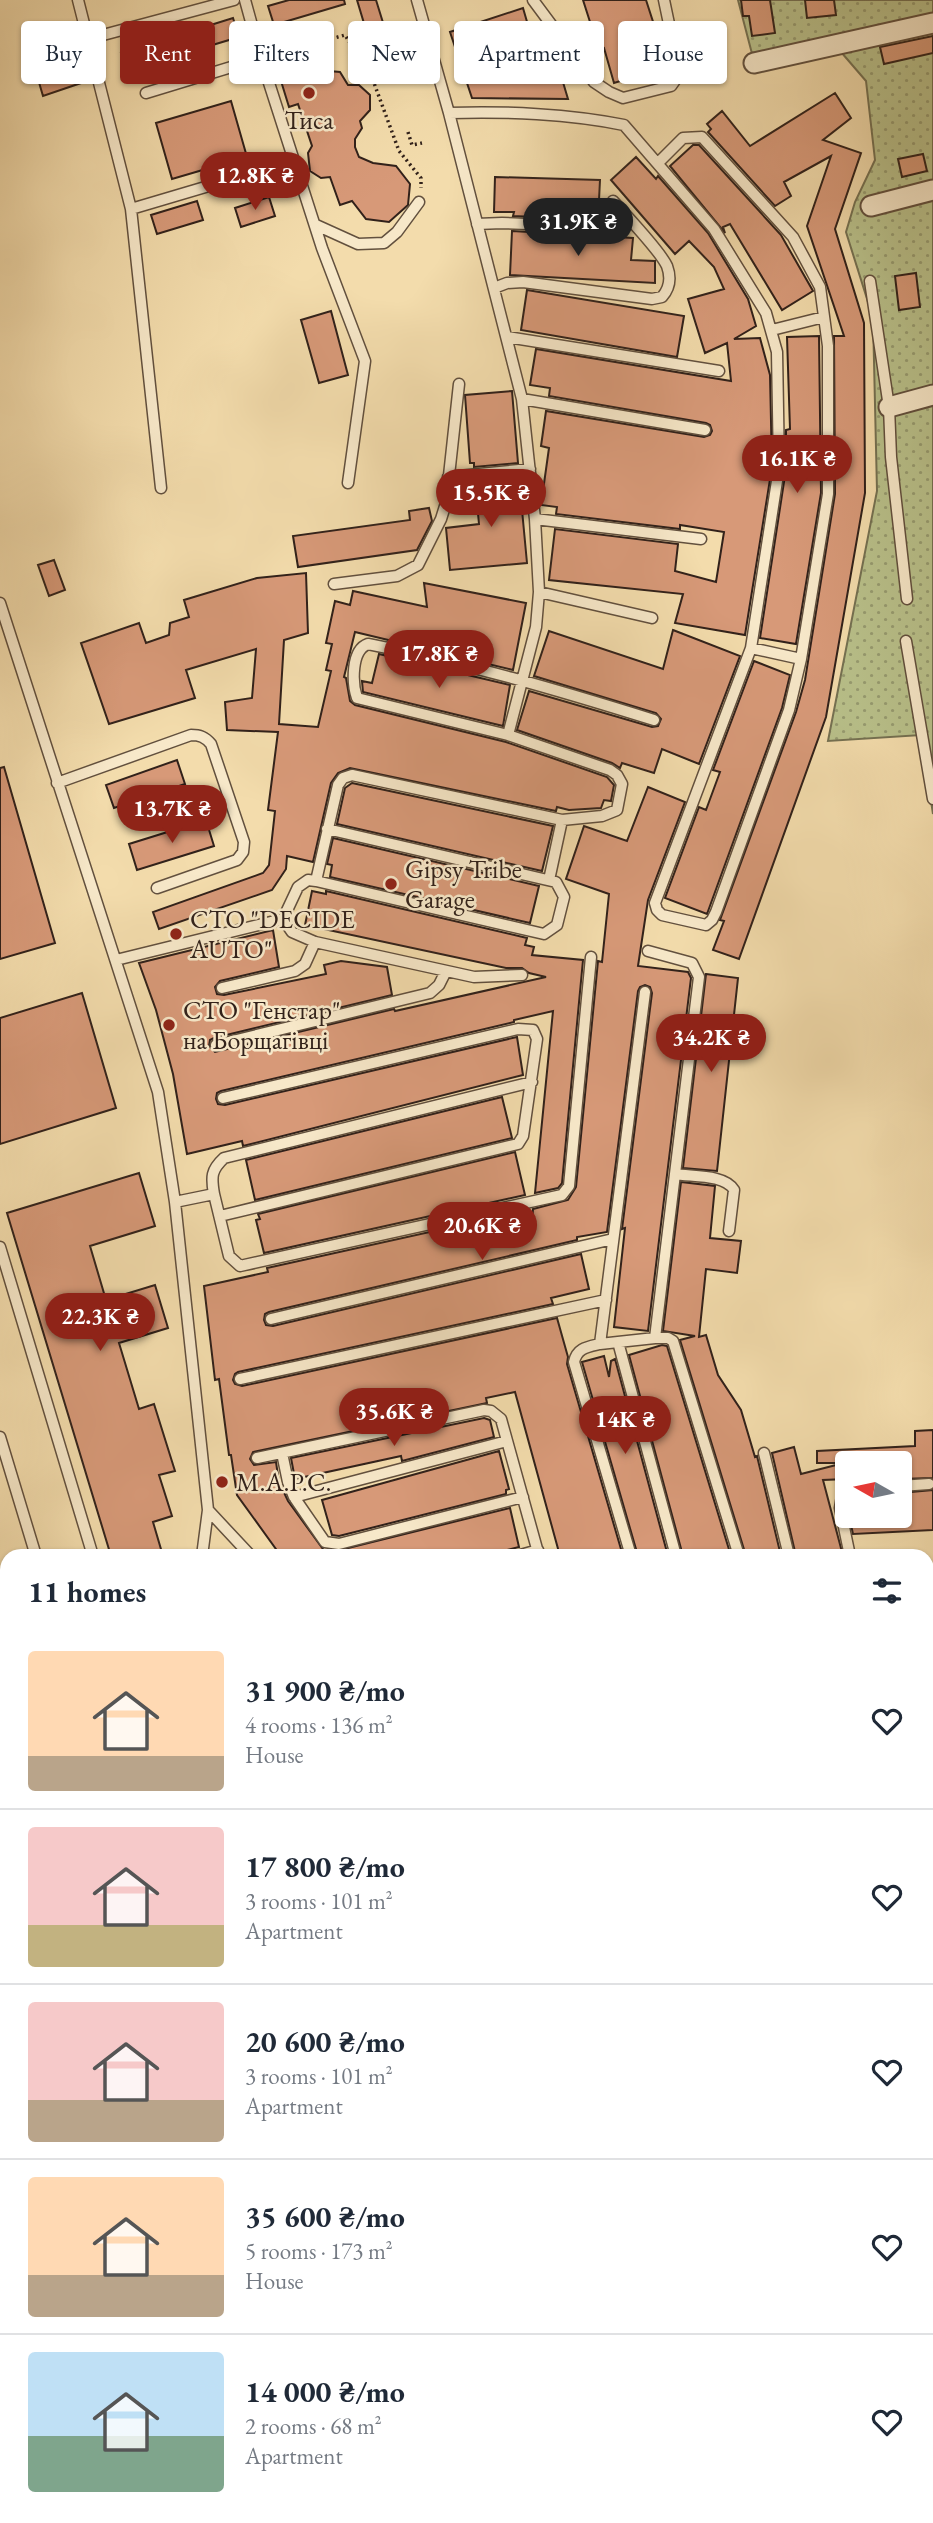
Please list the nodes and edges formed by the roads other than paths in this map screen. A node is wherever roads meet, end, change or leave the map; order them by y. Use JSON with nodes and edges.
{"nodes":[{"id":1,"x":78,"y":0,"type":"edge"},
{"id":2,"x":234,"y":0,"type":"edge"},
{"id":3,"x":244,"y":0,"type":"edge"},
{"id":4,"x":417,"y":0,"type":"edge"},
{"id":5,"x":533,"y":0,"type":"edge"},
{"id":6,"x":664,"y":0,"type":"edge"},
{"id":7,"x":83,"y":21,"type":"edge"},
{"id":8,"x":250,"y":21,"type":"edge"},
{"id":9,"x":933,"y":23,"type":"edge"},
{"id":10,"x":106,"y":34,"type":"edge"},
{"id":11,"x":754,"y":63,"type":"dead end"},
{"id":12,"x":229,"y":68,"type":"edge"},
{"id":13,"x":99,"y":84,"type":"edge"},
{"id":14,"x":270,"y":84,"type":"edge"},
{"id":15,"x":146,"y":93,"type":"dead end"},
{"id":16,"x":449,"y":113,"type":"junction"},
{"id":17,"x":658,"y":163,"type":"junction"},
{"id":18,"x":256,"y":172,"type":"dead end"},
{"id":19,"x":933,"y":190,"type":"edge"},
{"id":20,"x":613,"y":201,"type":"dead end"},
{"id":21,"x":419,"y":202,"type":"road end"},
{"id":22,"x":872,"y":205,"type":"dead end"},
{"id":23,"x":131,"y":209,"type":"junction"},
{"id":24,"x":477,"y":224,"type":"junction"},
{"id":25,"x":316,"y":225,"type":"junction"},
{"id":26,"x":599,"y":227,"type":"dead end"},
{"id":27,"x":870,"y":281,"type":"dead end"},
{"id":28,"x":494,"y":288,"type":"junction"},
{"id":29,"x":824,"y":317,"type":"junction"},
{"id":30,"x":772,"y":330,"type":"junction"},
{"id":31,"x":507,"y":337,"type":"junction"},
{"id":32,"x":719,"y":371,"type":"dead end"},
{"id":33,"x":458,"y":384,"type":"dead end"},
{"id":34,"x":933,"y":396,"type":"edge"},
{"id":35,"x":522,"y":399,"type":"junction"},
{"id":36,"x":889,"y":407,"type":"junction"},
{"id":37,"x":705,"y":430,"type":"dead end"},
{"id":38,"x":530,"y":469,"type":"junction"},
{"id":39,"x":449,"y":477,"type":"junction"},
{"id":40,"x":348,"y":483,"type":"dead end"},
{"id":41,"x":161,"y":488,"type":"dead end"},
{"id":42,"x":535,"y":519,"type":"junction"},
{"id":43,"x":701,"y":540,"type":"dead end"},
{"id":44,"x":334,"y":584,"type":"dead end"},
{"id":45,"x":539,"y":592,"type":"junction"},
{"id":46,"x":907,"y":599,"type":"dead end"},
{"id":47,"x":0,"y":603,"type":"edge"},
{"id":48,"x":652,"y":618,"type":"dead end"},
{"id":49,"x":906,"y":641,"type":"dead end"},
{"id":50,"x":751,"y":648,"type":"junction"},
{"id":51,"x":801,"y":659,"type":"junction"},
{"id":52,"x":523,"y":679,"type":"junction"},
{"id":53,"x":654,"y":720,"type":"dead end"},
{"id":54,"x":508,"y":735,"type":"junction"},
{"id":55,"x":57,"y":783,"type":"junction"},
{"id":56,"x":933,"y":799,"type":"edge"},
{"id":57,"x":562,"y":821,"type":"junction"},
{"id":58,"x":327,"y":829,"type":"junction"},
{"id":59,"x":549,"y":880,"type":"junction"},
{"id":60,"x":316,"y":881,"type":"junction"},
{"id":61,"x":157,"y":888,"type":"dead end"},
{"id":62,"x":283,"y":919,"type":"junction"},
{"id":63,"x":315,"y":942,"type":"junction"},
{"id":64,"x":649,"y":951,"type":"dead end"},
{"id":65,"x":591,"y":957,"type":"dead end"},
{"id":66,"x":116,"y":960,"type":"junction"},
{"id":67,"x":446,"y":971,"type":"junction"},
{"id":68,"x":522,"y":975,"type":"dead end"},
{"id":69,"x":222,"y":988,"type":"dead end"},
{"id":70,"x":645,"y":992,"type":"dead end"},
{"id":71,"x":216,"y":1045,"type":"dead end"},
{"id":72,"x":532,"y":1082,"type":"junction"},
{"id":73,"x":223,"y":1098,"type":"dead end"},
{"id":74,"x":675,"y":1174,"type":"junction"},
{"id":75,"x":214,"y":1194,"type":"junction"},
{"id":76,"x":175,"y":1202,"type":"junction"},
{"id":77,"x":220,"y":1216,"type":"junction"},
{"id":78,"x":729,"y":1231,"type":"dead end"},
{"id":79,"x":613,"y":1239,"type":"junction"},
{"id":80,"x":0,"y":1247,"type":"edge"},
{"id":81,"x":606,"y":1300,"type":"junction"},
{"id":82,"x":271,"y":1319,"type":"dead end"},
{"id":83,"x":655,"y":1338,"type":"junction"},
{"id":84,"x":618,"y":1342,"type":"junction"},
{"id":85,"x":600,"y":1344,"type":"junction"},
{"id":86,"x":240,"y":1379,"type":"dead end"},
{"id":87,"x":0,"y":1437,"type":"edge"},
{"id":88,"x":507,"y":1441,"type":"junction"},
{"id":89,"x":282,"y":1453,"type":"junction"},
{"id":90,"x":764,"y":1453,"type":"dead end"},
{"id":91,"x":257,"y":1458,"type":"dead end"},
{"id":92,"x":929,"y":1483,"type":"dead end"},
{"id":93,"x":912,"y":1485,"type":"edge"},
{"id":94,"x":294,"y":1497,"type":"junction"},
{"id":95,"x":523,"y":1497,"type":"junction"},
{"id":96,"x":208,"y":1510,"type":"junction"},
{"id":97,"x":844,"y":1528,"type":"edge"},
{"id":98,"x":34,"y":1549,"type":"edge"},
{"id":99,"x":91,"y":1549,"type":"edge"},
{"id":100,"x":203,"y":1549,"type":"edge"},
{"id":101,"x":244,"y":1549,"type":"edge"},
{"id":102,"x":537,"y":1549,"type":"edge"},
{"id":103,"x":629,"y":1549,"type":"edge"},
{"id":104,"x":674,"y":1549,"type":"edge"},
{"id":105,"x":737,"y":1549,"type":"edge"},
{"id":106,"x":787,"y":1549,"type":"edge"},
{"id":107,"x":849,"y":1549,"type":"edge"}],
"edges":[{"from":1,"to":7,"type":"lane"},
{"from":2,"to":10,"type":"lane"},
{"from":3,"to":8,"type":"lane"},
{"from":4,"to":16,"type":"lane"},
{"from":5,"to":6,"type":"lane"},
{"from":9,"to":11,"type":"street"},
{"from":12,"to":15,"type":"lane"},
{"from":13,"to":23,"type":"lane"},
{"from":14,"to":25,"type":"lane"},
{"from":16,"to":17,"type":"lane"},
{"from":16,"to":24,"type":"lane"},
{"from":17,"to":29,"type":"lane"},
{"from":17,"to":30,"type":"lane"},
{"from":18,"to":23,"type":"lane"},
{"from":19,"to":22,"type":"street"},
{"from":20,"to":28,"type":"lane"},
{"from":21,"to":25,"type":"lane"},
{"from":23,"to":41,"type":"lane"},
{"from":24,"to":26,"type":"lane"},
{"from":24,"to":28,"type":"lane"},
{"from":25,"to":40,"type":"lane"},
{"from":27,"to":36,"type":"lane"},
{"from":28,"to":31,"type":"lane"},
{"from":29,"to":30,"type":"lane"},
{"from":29,"to":51,"type":"lane"},
{"from":30,"to":50,"type":"lane"},
{"from":31,"to":32,"type":"lane"},
{"from":31,"to":35,"type":"lane"},
{"from":33,"to":39,"type":"lane"},
{"from":34,"to":36,"type":"street"},
{"from":35,"to":37,"type":"lane"},
{"from":35,"to":38,"type":"lane"},
{"from":36,"to":46,"type":"lane"},
{"from":38,"to":39,"type":"lane"},
{"from":38,"to":42,"type":"lane"},
{"from":39,"to":44,"type":"lane"},
{"from":42,"to":43,"type":"lane"},
{"from":42,"to":45,"type":"lane"},
{"from":45,"to":48,"type":"lane"},
{"from":45,"to":52,"type":"lane"},
{"from":47,"to":55,"type":"lane"},
{"from":49,"to":56,"type":"lane"},
{"from":50,"to":51,"type":"lane"},
{"from":50,"to":51,"type":"lane"},
{"from":52,"to":53,"type":"lane"},
{"from":52,"to":54,"type":"lane"},
{"from":52,"to":54,"type":"lane"},
{"from":54,"to":57,"type":"lane"},
{"from":55,"to":61,"type":"lane"},
{"from":55,"to":66,"type":"lane"},
{"from":57,"to":58,"type":"lane"},
{"from":57,"to":59,"type":"lane"},
{"from":58,"to":59,"type":"lane"},
{"from":58,"to":60,"type":"lane"},
{"from":59,"to":60,"type":"lane"},
{"from":60,"to":62,"type":"lane"},
{"from":62,"to":63,"type":"lane"},
{"from":62,"to":66,"type":"lane"},
{"from":63,"to":67,"type":"lane"},
{"from":63,"to":69,"type":"lane"},
{"from":64,"to":74,"type":"lane"},
{"from":65,"to":77,"type":"lane"},
{"from":66,"to":76,"type":"lane"},
{"from":67,"to":68,"type":"lane"},
{"from":67,"to":71,"type":"lane"},
{"from":70,"to":79,"type":"lane"},
{"from":72,"to":73,"type":"lane"},
{"from":72,"to":75,"type":"lane"},
{"from":72,"to":77,"type":"lane"},
{"from":74,"to":78,"type":"lane"},
{"from":74,"to":83,"type":"lane"},
{"from":75,"to":76,"type":"lane"},
{"from":75,"to":77,"type":"lane"},
{"from":76,"to":96,"type":"lane"},
{"from":79,"to":81,"type":"lane"},
{"from":79,"to":82,"type":"lane"},
{"from":80,"to":99,"type":"lane"},
{"from":81,"to":85,"type":"lane"},
{"from":81,"to":86,"type":"lane"},
{"from":83,"to":84,"type":"lane"},
{"from":83,"to":105,"type":"lane"},
{"from":84,"to":85,"type":"lane"},
{"from":84,"to":104,"type":"lane"},
{"from":85,"to":103,"type":"lane"},
{"from":87,"to":98,"type":"lane"},
{"from":88,"to":89,"type":"lane"},
{"from":88,"to":94,"type":"lane"},
{"from":88,"to":95,"type":"lane"},
{"from":89,"to":91,"type":"lane"},
{"from":89,"to":94,"type":"lane"},
{"from":90,"to":106,"type":"lane"},
{"from":92,"to":93,"type":"lane"},
{"from":94,"to":95,"type":"lane"},
{"from":95,"to":102,"type":"lane"},
{"from":96,"to":100,"type":"lane"},
{"from":96,"to":101,"type":"lane"},
{"from":97,"to":107,"type":"lane"}]}
